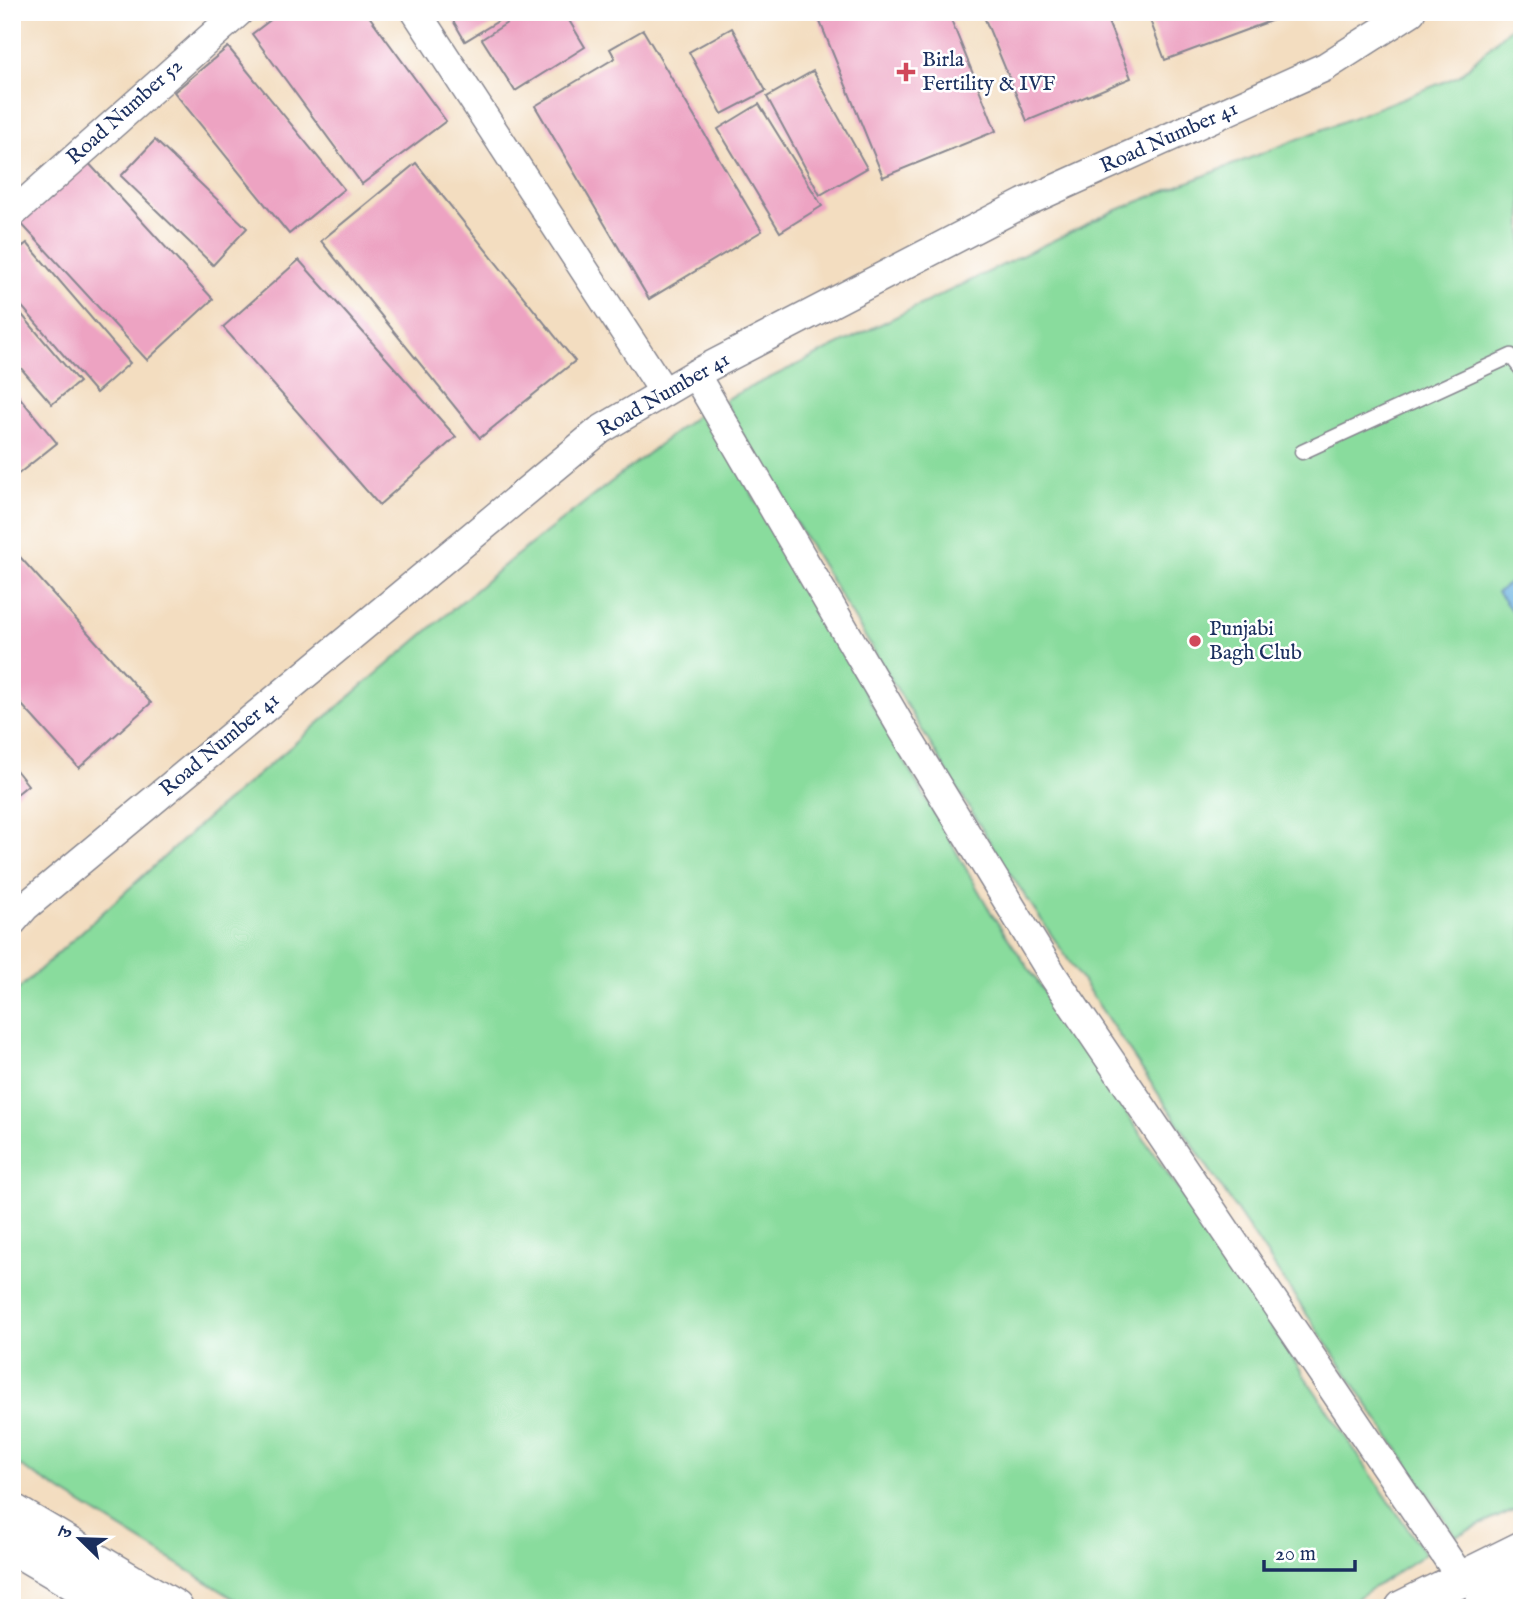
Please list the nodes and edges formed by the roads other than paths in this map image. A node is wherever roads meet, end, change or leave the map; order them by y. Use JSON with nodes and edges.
{"nodes":[{"id":1,"x":239,"y":12,"type":"edge"},
{"id":2,"x":416,"y":12,"type":"edge"},
{"id":3,"x":1411,"y":12,"type":"edge"},
{"id":4,"x":12,"y":214,"type":"edge"},
{"id":5,"x":1522,"y":370,"type":"edge"},
{"id":6,"x":695,"y":374,"type":"junction"},
{"id":7,"x":664,"y":392,"type":"junction"},
{"id":8,"x":1302,"y":452,"type":"dead end"},
{"id":9,"x":12,"y":922,"type":"edge"},
{"id":10,"x":12,"y":1511,"type":"edge"},
{"id":11,"x":12,"y":1546,"type":"edge"},
{"id":12,"x":1522,"y":1549,"type":"edge"},
{"id":13,"x":1461,"y":1578,"type":"junction"},
{"id":14,"x":1522,"y":1587,"type":"edge"},
{"id":15,"x":117,"y":1608,"type":"edge"},
{"id":16,"x":175,"y":1608,"type":"edge"},
{"id":17,"x":1404,"y":1608,"type":"edge"},
{"id":18,"x":1480,"y":1608,"type":"edge"}],
"edges":[{"from":1,"to":4,"type":"street","name":"Road Number 52"},
{"from":2,"to":7,"type":"street"},
{"from":3,"to":6,"type":"street","name":"Road Number 41"},
{"from":5,"to":8,"type":"lane"},
{"from":6,"to":7,"type":"street","name":"Road Number 41"},
{"from":6,"to":13,"type":"street"},
{"from":7,"to":9,"type":"street","name":"Road Number 41"},
{"from":10,"to":16,"type":"street"},
{"from":11,"to":15,"type":"street"},
{"from":12,"to":13,"type":"street"},
{"from":13,"to":17,"type":"street"},
{"from":14,"to":18,"type":"street"}]}
